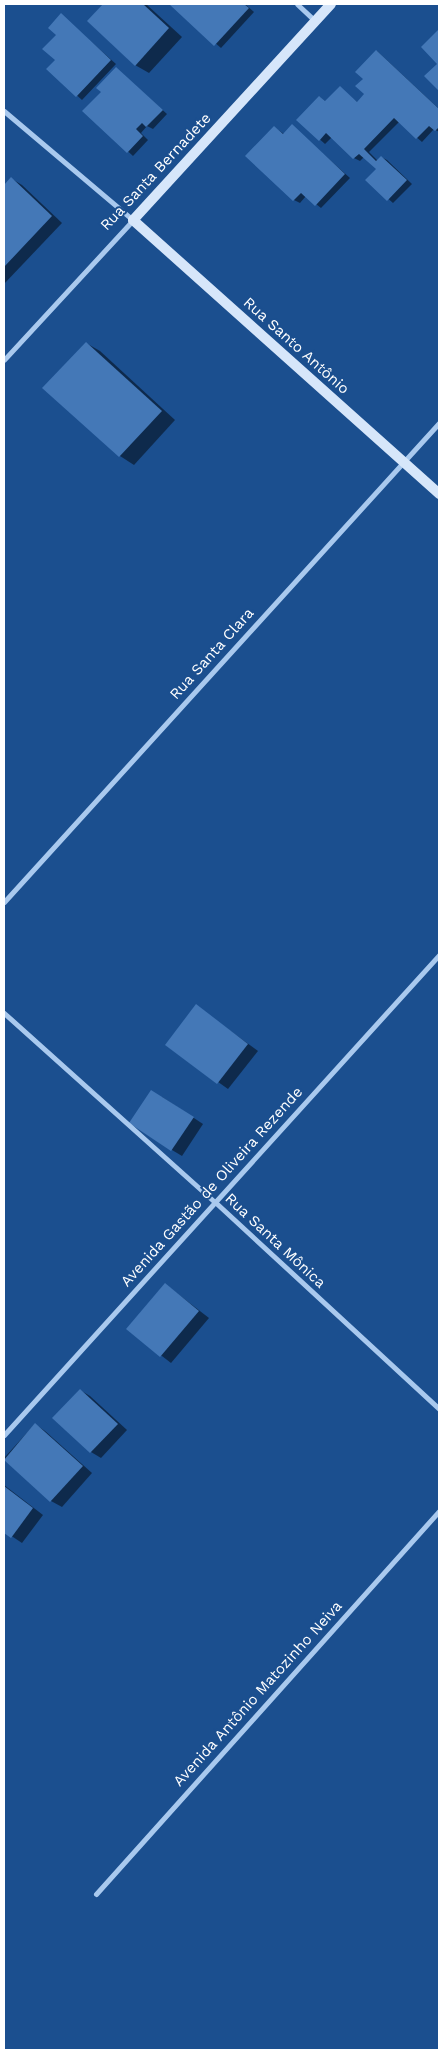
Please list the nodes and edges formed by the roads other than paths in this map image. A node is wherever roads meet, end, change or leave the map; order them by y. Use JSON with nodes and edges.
{"nodes":[{"id":1,"x":297,"y":4,"type":"edge"},
{"id":2,"x":331,"y":4,"type":"edge"},
{"id":3,"x":315,"y":21,"type":"junction"},
{"id":4,"x":4,"y":111,"type":"edge"},
{"id":5,"x":133,"y":220,"type":"junction"},
{"id":6,"x":4,"y":360,"type":"edge"},
{"id":7,"x":439,"y":423,"type":"edge"},
{"id":8,"x":404,"y":462,"type":"junction"},
{"id":9,"x":439,"y":494,"type":"edge"},
{"id":10,"x":4,"y":902,"type":"edge"},
{"id":11,"x":439,"y":956,"type":"edge"},
{"id":12,"x":4,"y":1012,"type":"edge"},
{"id":13,"x":215,"y":1202,"type":"junction"},
{"id":14,"x":439,"y":1409,"type":"edge"},
{"id":15,"x":4,"y":1435,"type":"edge"},
{"id":16,"x":439,"y":1511,"type":"edge"},
{"id":17,"x":96,"y":1894,"type":"dead end"}],
"edges":[{"from":1,"to":3,"type":"street"},
{"from":2,"to":3,"type":"main road","name":"Rua Santa Bernadete"},
{"from":3,"to":5,"type":"main road","name":"Rua Santa Bernadete"},
{"from":4,"to":5,"type":"street"},
{"from":5,"to":6,"type":"street","name":"Rua Santa Bernadete"},
{"from":5,"to":8,"type":"main road","name":"Rua Santo Antônio"},
{"from":7,"to":8,"type":"street","name":"Rua Santa Clara"},
{"from":8,"to":9,"type":"main road","name":"Rua Santo Antônio"},
{"from":8,"to":10,"type":"street","name":"Rua Santa Clara"},
{"from":11,"to":13,"type":"street","name":"Avenida Gastão de Oliveira Rezende"},
{"from":12,"to":13,"type":"street","name":"Rua Santa Mônica"},
{"from":13,"to":14,"type":"street","name":"Rua Santa Mônica"},
{"from":13,"to":15,"type":"street","name":"Avenida Gastão de Oliveira Rezende"},
{"from":16,"to":17,"type":"street","name":"Avenida Antônio Matozinho Neiva"}]}
